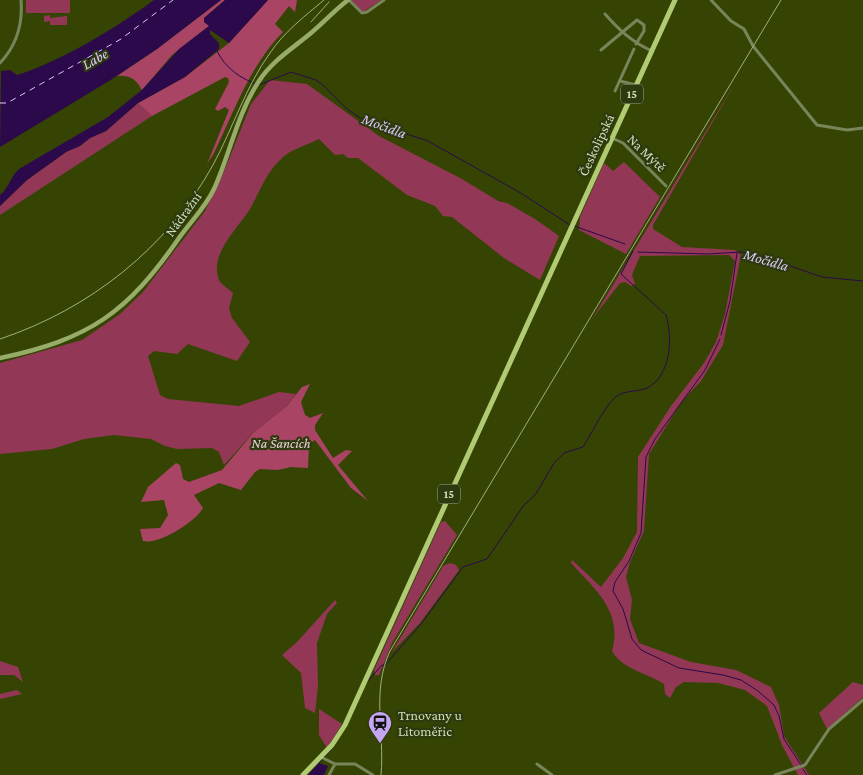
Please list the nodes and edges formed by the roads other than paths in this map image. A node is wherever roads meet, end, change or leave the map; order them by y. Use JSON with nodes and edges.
{"nodes":[{"id":1,"x":22,"y":0,"type":"edge"},
{"id":2,"x":348,"y":0,"type":"edge"},
{"id":3,"x":384,"y":0,"type":"edge"},
{"id":4,"x":675,"y":0,"type":"edge"},
{"id":5,"x":710,"y":0,"type":"edge"},
{"id":6,"x":605,"y":14,"type":"dead end"},
{"id":7,"x":621,"y":32,"type":"junction"},
{"id":8,"x":636,"y":44,"type":"junction"},
{"id":9,"x":634,"y":49,"type":"dead end"},
{"id":10,"x":601,"y":50,"type":"dead end"},
{"id":11,"x":652,"y":51,"type":"junction"},
{"id":12,"x":0,"y":63,"type":"edge"},
{"id":13,"x":620,"y":81,"type":"junction"},
{"id":14,"x":636,"y":85,"type":"junction"},
{"id":15,"x":615,"y":91,"type":"dead end"},
{"id":16,"x":863,"y":128,"type":"edge"},
{"id":17,"x":612,"y":138,"type":"junction"},
{"id":18,"x":666,"y":186,"type":"dead end"},
{"id":19,"x":0,"y":358,"type":"edge"},
{"id":20,"x":863,"y":700,"type":"edge"},
{"id":21,"x":321,"y":758,"type":"junction"},
{"id":22,"x":335,"y":764,"type":"junction"},
{"id":23,"x":536,"y":764,"type":"dead end"},
{"id":24,"x":372,"y":774,"type":"edge"},
{"id":25,"x":303,"y":775,"type":"edge"},
{"id":26,"x":329,"y":775,"type":"edge"},
{"id":27,"x":552,"y":775,"type":"edge"},
{"id":28,"x":774,"y":775,"type":"edge"}],
"edges":[{"from":1,"to":12,"type":"street"},
{"from":2,"to":3,"type":"street"},
{"from":2,"to":19,"type":"main road","name":"Nádražní"},
{"from":4,"to":11,"type":"main road","name":"Českolipská","number":"15"},
{"from":5,"to":16,"type":"street"},
{"from":6,"to":7,"type":"street"},
{"from":7,"to":8,"type":"street"},
{"from":7,"to":8,"type":"street"},
{"from":7,"to":10,"type":"street"},
{"from":8,"to":11,"type":"street"},
{"from":9,"to":13,"type":"street"},
{"from":11,"to":14,"type":"main road","name":"Českolipská","number":"15"},
{"from":13,"to":14,"type":"street"},
{"from":13,"to":15,"type":"street"},
{"from":14,"to":17,"type":"main road","name":"Českolipská","number":"15"},
{"from":17,"to":18,"type":"street","name":"Na Mýtě"},
{"from":17,"to":21,"type":"main road","name":"Českolipská","number":"15"},
{"from":20,"to":28,"type":"street"},
{"from":21,"to":22,"type":"street"},
{"from":21,"to":25,"type":"main road","number":"15"},
{"from":22,"to":24,"type":"street"},
{"from":22,"to":26,"type":"street"},
{"from":23,"to":27,"type":"street"}]}
